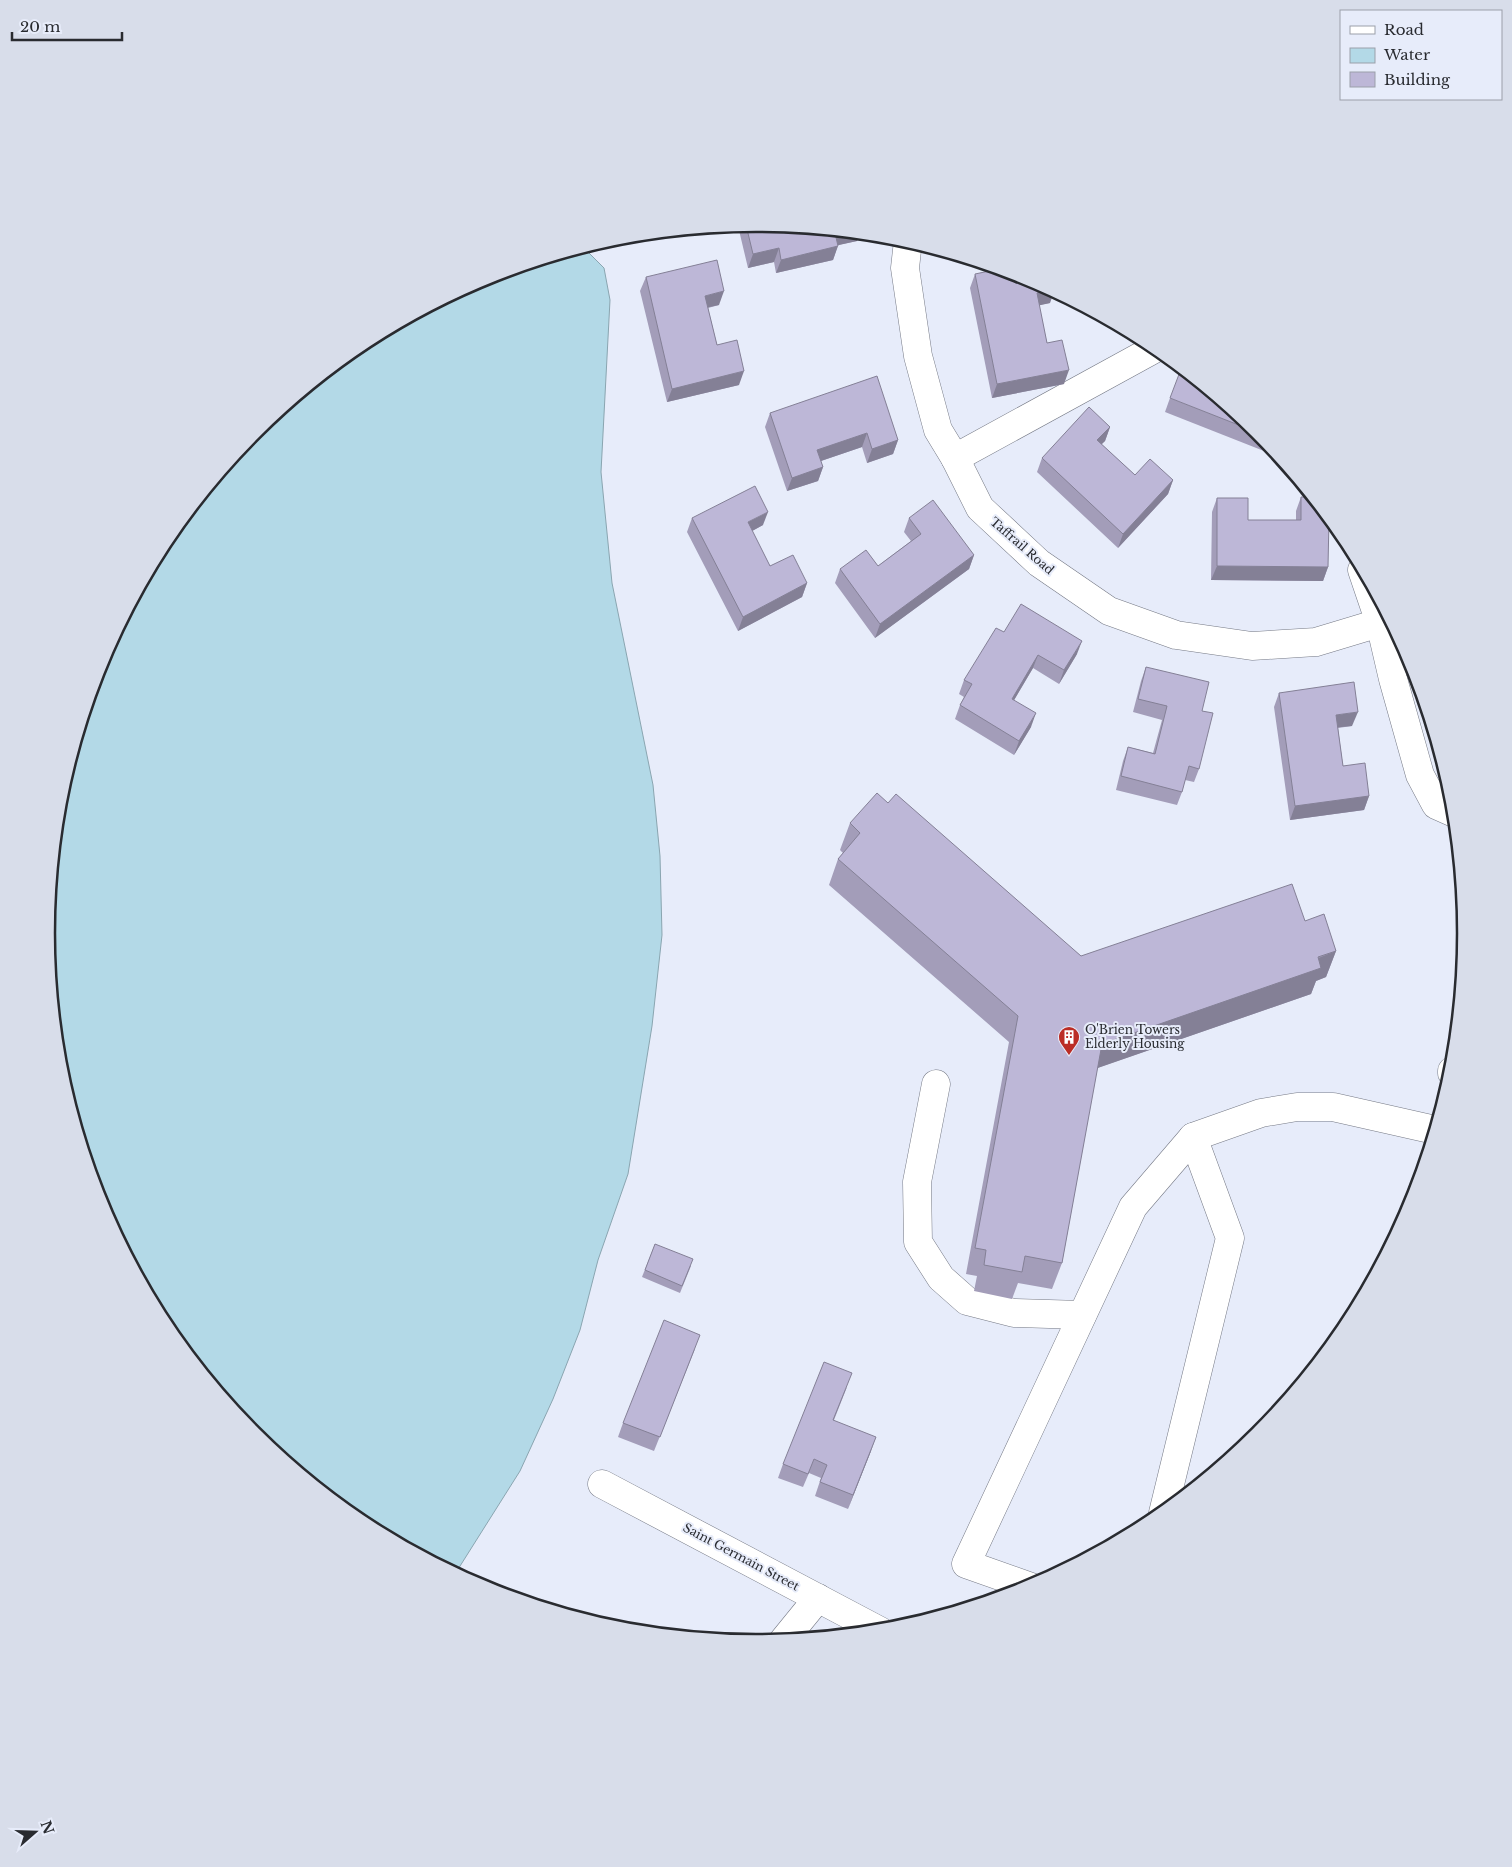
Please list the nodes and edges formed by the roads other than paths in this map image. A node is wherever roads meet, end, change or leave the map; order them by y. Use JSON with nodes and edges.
{"nodes":[{"id":1,"x":907,"y":249,"type":"edge"},
{"id":2,"x":1147,"y":353,"type":"edge"},
{"id":3,"x":955,"y":458,"type":"junction"},
{"id":4,"x":1385,"y":621,"type":"edge"},
{"id":5,"x":1386,"y":625,"type":"edge"},
{"id":6,"x":1446,"y":809,"type":"edge"},
{"id":7,"x":936,"y":1084,"type":"dead end"},
{"id":8,"x":1429,"y":1129,"type":"edge"},
{"id":9,"x":1193,"y":1136,"type":"junction"},
{"id":10,"x":1082,"y":1315,"type":"junction"},
{"id":11,"x":602,"y":1484,"type":"dead end"},
{"id":12,"x":1166,"y":1502,"type":"edge"},
{"id":13,"x":1018,"y":1583,"type":"edge"},
{"id":14,"x":818,"y":1598,"type":"junction"},
{"id":15,"x":869,"y":1625,"type":"edge"},
{"id":16,"x":789,"y":1633,"type":"edge"}],
"edges":[{"from":1,"to":3,"type":"street","name":"Taffrail Road"},
{"from":2,"to":3,"type":"street"},
{"from":3,"to":4,"type":"street","name":"Taffrail Road"},
{"from":5,"to":6,"type":"street"},
{"from":7,"to":10,"type":"street"},
{"from":8,"to":9,"type":"street"},
{"from":9,"to":10,"type":"street"},
{"from":9,"to":12,"type":"street"},
{"from":10,"to":13,"type":"street"},
{"from":11,"to":14,"type":"street","name":"Saint Germain Street"},
{"from":14,"to":15,"type":"street","name":"Saint Germain Street"},
{"from":14,"to":16,"type":"street"}]}
